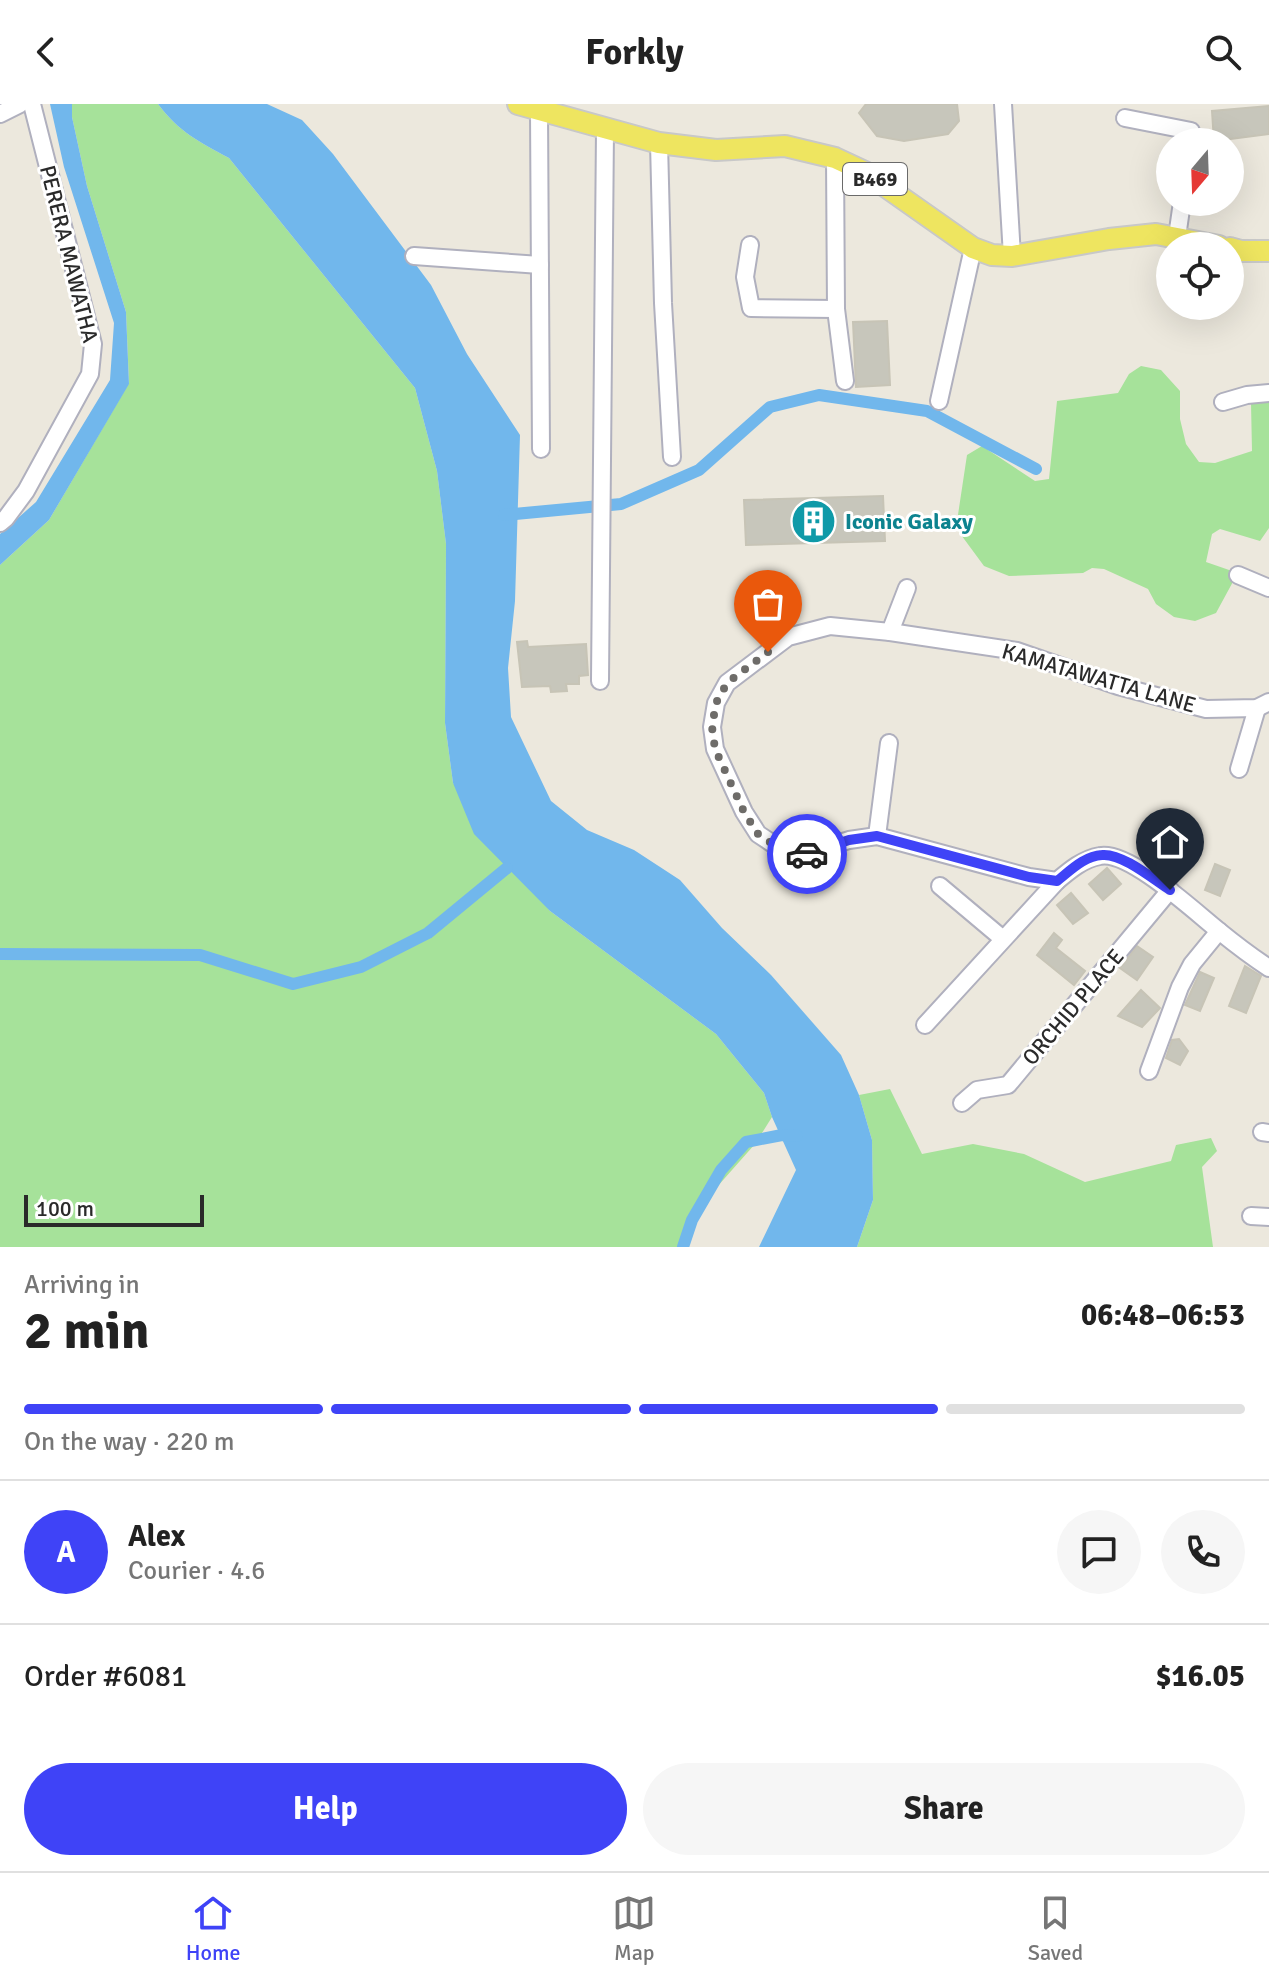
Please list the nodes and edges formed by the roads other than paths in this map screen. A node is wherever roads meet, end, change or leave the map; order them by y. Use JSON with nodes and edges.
{"nodes":[{"id":1,"x":20,"y":104,"type":"edge"},
{"id":2,"x":32,"y":104,"type":"edge"},
{"id":3,"x":518,"y":104,"type":"edge"},
{"id":4,"x":1003,"y":104,"type":"edge"},
{"id":5,"x":539,"y":111,"type":"junction"},
{"id":6,"x":0,"y":114,"type":"edge"},
{"id":7,"x":1125,"y":118,"type":"dead end"},
{"id":8,"x":1176,"y":128,"type":"edge"},
{"id":9,"x":605,"y":130,"type":"junction"},
{"id":10,"x":659,"y":143,"type":"junction"},
{"id":11,"x":835,"y":158,"type":"junction"},
{"id":12,"x":1156,"y":234,"type":"edge"},
{"id":13,"x":750,"y":245,"type":"dead end"},
{"id":14,"x":973,"y":248,"type":"junction"},
{"id":15,"x":1244,"y":251,"type":"edge"},
{"id":16,"x":1269,"y":251,"type":"edge"},
{"id":17,"x":414,"y":256,"type":"dead end"},
{"id":18,"x":1012,"y":256,"type":"junction"},
{"id":19,"x":540,"y":265,"type":"junction"},
{"id":20,"x":836,"y":309,"type":"junction"},
{"id":21,"x":845,"y":381,"type":"dead end"},
{"id":22,"x":1269,"y":393,"type":"edge"},
{"id":23,"x":939,"y":401,"type":"dead end"},
{"id":24,"x":1223,"y":402,"type":"dead end"},
{"id":25,"x":541,"y":449,"type":"dead end"},
{"id":26,"x":672,"y":457,"type":"dead end"},
{"id":27,"x":0,"y":523,"type":"edge"},
{"id":28,"x":1238,"y":575,"type":"dead end"},
{"id":29,"x":907,"y":588,"type":"dead end"},
{"id":30,"x":1269,"y":588,"type":"edge"},
{"id":31,"x":890,"y":632,"type":"junction"},
{"id":32,"x":600,"y":681,"type":"dead end"},
{"id":33,"x":1263,"y":705,"type":"edge"},
{"id":34,"x":889,"y":743,"type":"dead end"},
{"id":35,"x":1239,"y":769,"type":"dead end"},
{"id":36,"x":877,"y":836,"type":"junction"},
{"id":37,"x":1057,"y":881,"type":"junction"},
{"id":38,"x":940,"y":886,"type":"dead end"},
{"id":39,"x":1170,"y":890,"type":"junction"},
{"id":40,"x":1219,"y":931,"type":"junction"},
{"id":41,"x":1003,"y":939,"type":"junction"},
{"id":42,"x":1269,"y":968,"type":"edge"},
{"id":43,"x":925,"y":1025,"type":"dead end"},
{"id":44,"x":1149,"y":1071,"type":"dead end"},
{"id":45,"x":962,"y":1103,"type":"dead end"},
{"id":46,"x":1251,"y":1216,"type":"dead end"},
{"id":47,"x":1269,"y":1217,"type":"edge"}],
"edges":[{"from":1,"to":6,"type":"street"},
{"from":2,"to":27,"type":"street","name":"PERERA MAWATHA"},
{"from":3,"to":5,"type":"main road","number":"B469"},
{"from":4,"to":18,"type":"street"},
{"from":5,"to":9,"type":"main road","number":"B469"},
{"from":5,"to":19,"type":"street"},
{"from":7,"to":8,"type":"street"},
{"from":9,"to":10,"type":"main road","number":"B469"},
{"from":9,"to":32,"type":"street"},
{"from":10,"to":11,"type":"main road","number":"B469"},
{"from":10,"to":26,"type":"street"},
{"from":11,"to":14,"type":"main road","number":"B469"},
{"from":11,"to":20,"type":"street"},
{"from":12,"to":18,"type":"main road","number":"B469"},
{"from":13,"to":20,"type":"street"},
{"from":14,"to":18,"type":"main road","number":"B469"},
{"from":14,"to":23,"type":"street"},
{"from":15,"to":16,"type":"main road"},
{"from":17,"to":19,"type":"street"},
{"from":19,"to":25,"type":"street"},
{"from":20,"to":21,"type":"street"},
{"from":22,"to":24,"type":"street"},
{"from":28,"to":30,"type":"street"},
{"from":29,"to":31,"type":"street"},
{"from":31,"to":33,"type":"street","name":"KAMATAWATTA LANE"},
{"from":31,"to":36,"type":"street","name":"KAMATAWATTA LANE"},
{"from":33,"to":35,"type":"street"},
{"from":34,"to":36,"type":"street"},
{"from":36,"to":37,"type":"street"},
{"from":37,"to":39,"type":"street"},
{"from":37,"to":41,"type":"street"},
{"from":38,"to":41,"type":"street"},
{"from":39,"to":40,"type":"street"},
{"from":39,"to":45,"type":"street","name":"ORCHID PLACE"},
{"from":40,"to":42,"type":"street"},
{"from":40,"to":44,"type":"street"},
{"from":41,"to":43,"type":"street"},
{"from":46,"to":47,"type":"street"}]}
